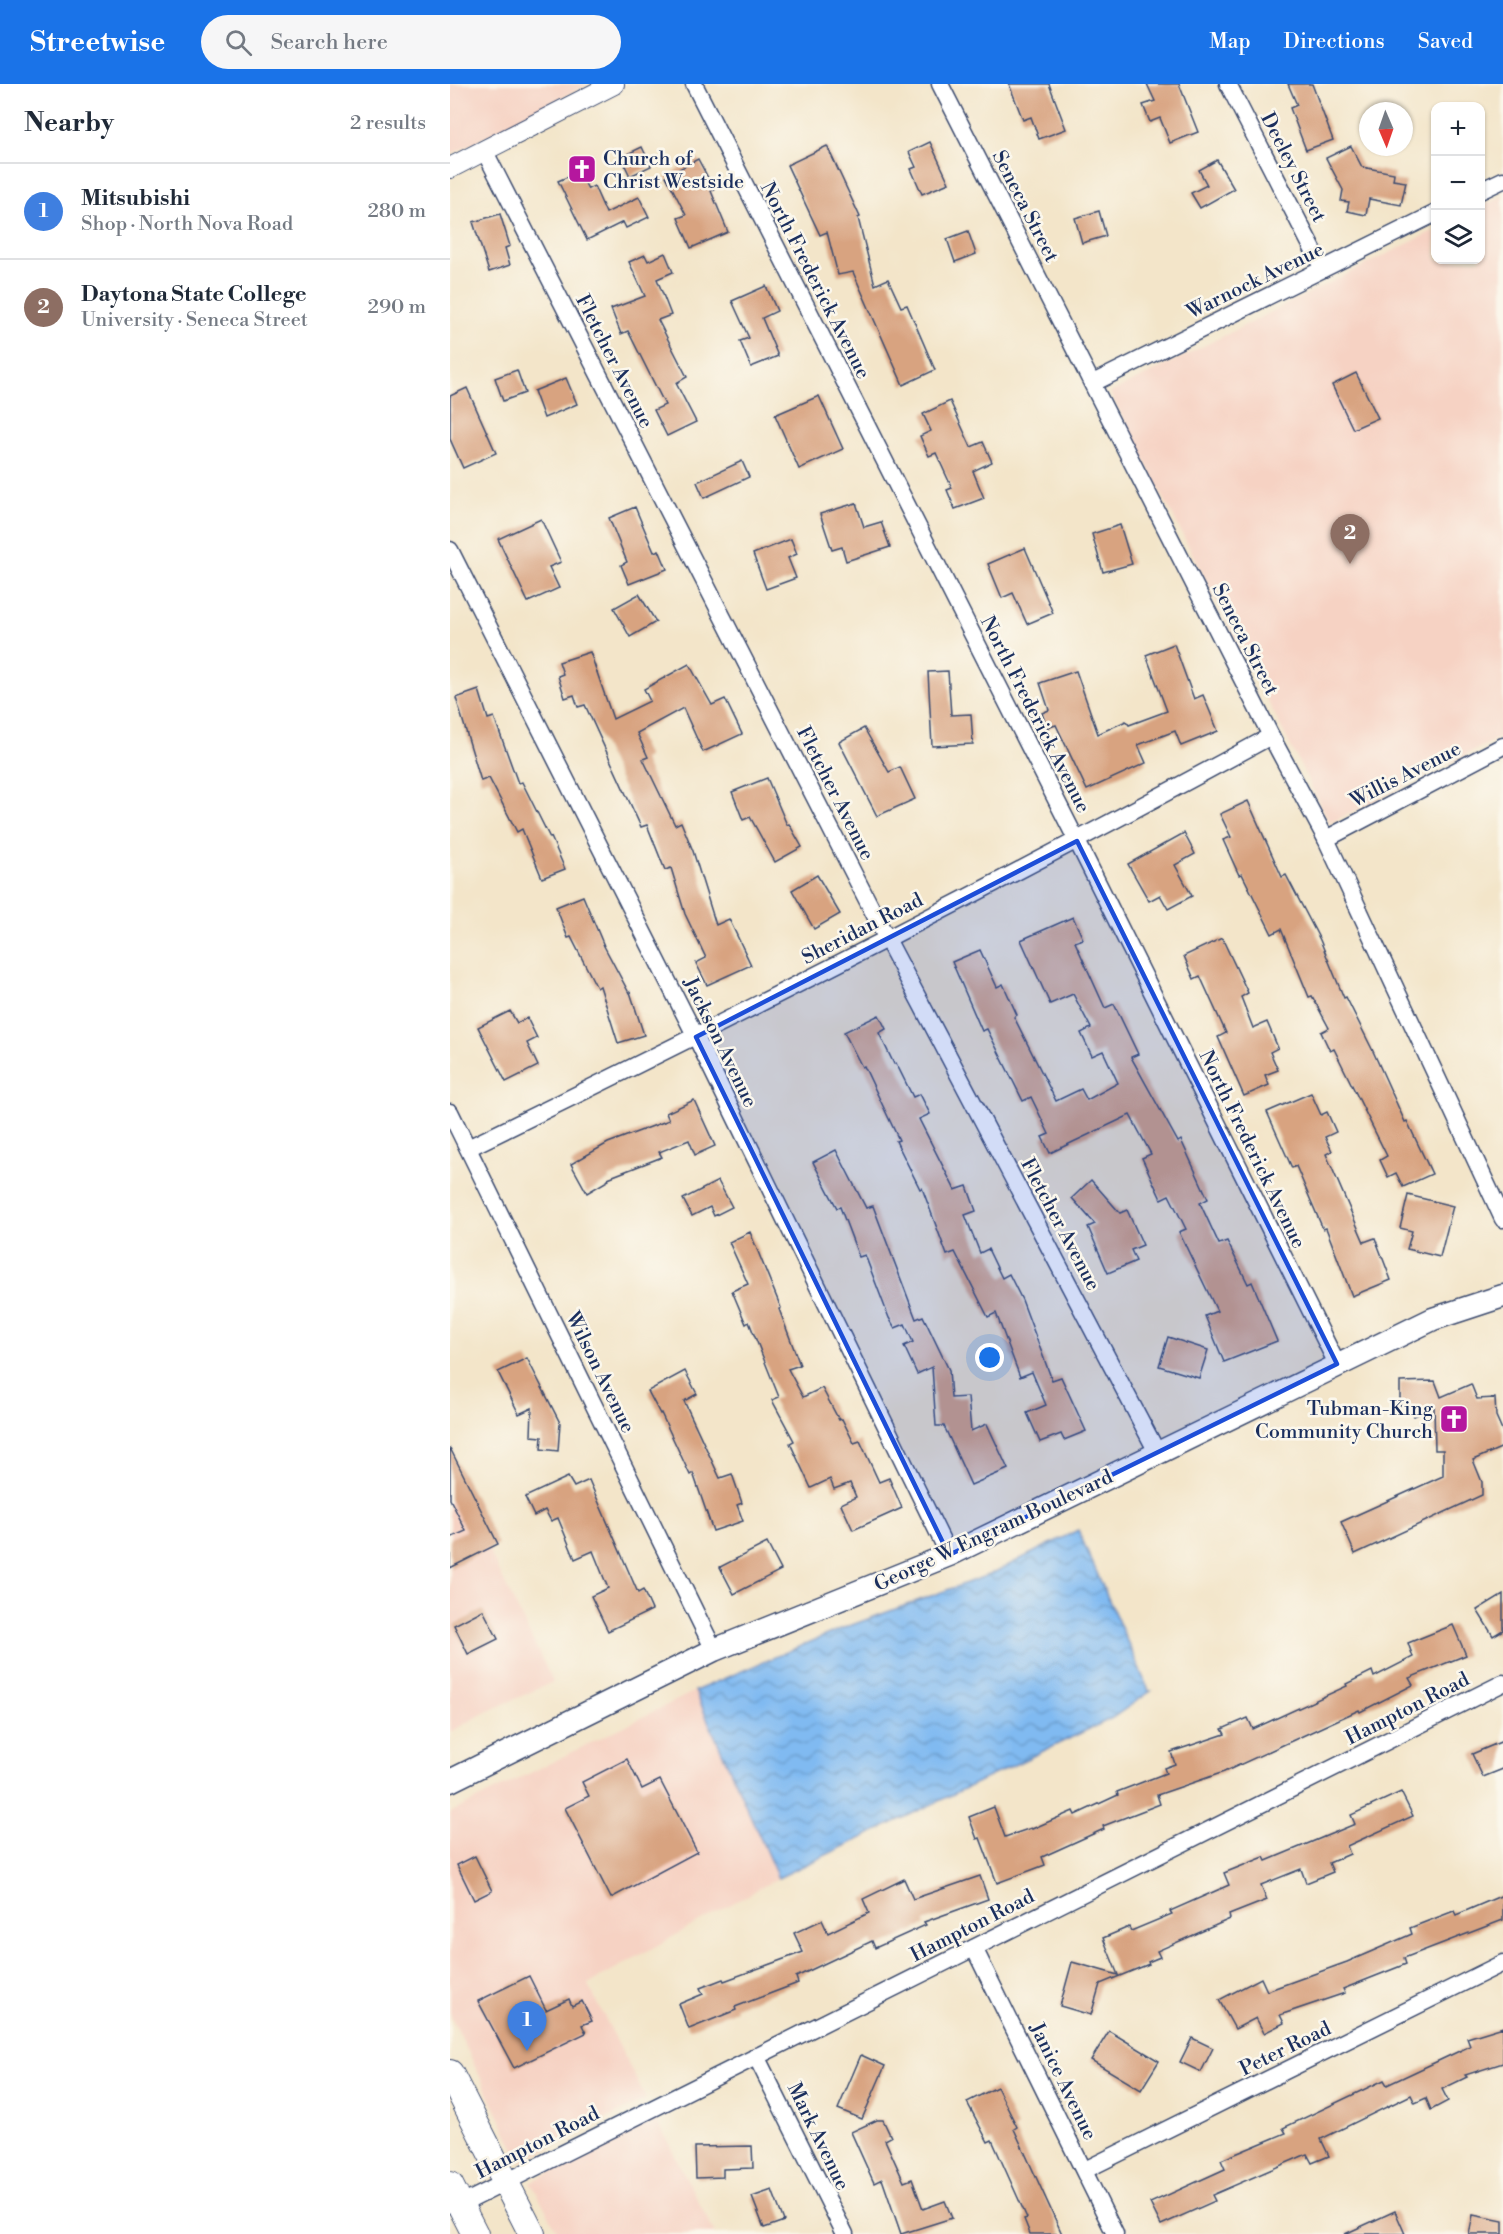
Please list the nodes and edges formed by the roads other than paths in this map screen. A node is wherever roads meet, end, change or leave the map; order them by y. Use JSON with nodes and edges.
{"nodes":[{"id":1,"x":614,"y":84,"type":"edge"},
{"id":2,"x":694,"y":84,"type":"edge"},
{"id":3,"x":940,"y":84,"type":"edge"},
{"id":4,"x":1228,"y":84,"type":"edge"},
{"id":5,"x":484,"y":150,"type":"junction"},
{"id":6,"x":450,"y":168,"type":"edge"},
{"id":7,"x":1503,"y":180,"type":"edge"},
{"id":8,"x":1485,"y":189,"type":"edge"},
{"id":9,"x":1431,"y":216,"type":"edge"},
{"id":10,"x":1323,"y":270,"type":"junction"},
{"id":11,"x":1093,"y":383,"type":"junction"},
{"id":12,"x":450,"y":550,"type":"edge"},
{"id":13,"x":1271,"y":736,"type":"junction"},
{"id":14,"x":1503,"y":746,"type":"edge"},
{"id":15,"x":1326,"y":839,"type":"junction"},
{"id":16,"x":1077,"y":842,"type":"junction"},
{"id":17,"x":886,"y":939,"type":"junction"},
{"id":18,"x":696,"y":1037,"type":"junction"},
{"id":19,"x":450,"y":1112,"type":"edge"},
{"id":20,"x":468,"y":1148,"type":"junction"},
{"id":21,"x":1503,"y":1219,"type":"edge"},
{"id":22,"x":1503,"y":1296,"type":"edge"},
{"id":23,"x":1337,"y":1364,"type":"junction"},
{"id":24,"x":1157,"y":1452,"type":"junction"},
{"id":25,"x":949,"y":1555,"type":"junction"},
{"id":26,"x":714,"y":1650,"type":"junction"},
{"id":27,"x":1503,"y":1683,"type":"edge"},
{"id":28,"x":450,"y":1780,"type":"edge"},
{"id":29,"x":974,"y":1947,"type":"junction"},
{"id":30,"x":1503,"y":1963,"type":"edge"},
{"id":31,"x":756,"y":2056,"type":"junction"},
{"id":32,"x":450,"y":2073,"type":"edge"},
{"id":33,"x":1085,"y":2170,"type":"junction"},
{"id":34,"x":505,"y":2182,"type":"junction"},
{"id":35,"x":455,"y":2195,"type":"edge"},
{"id":36,"x":475,"y":2234,"type":"edge"},
{"id":37,"x":532,"y":2234,"type":"edge"},
{"id":38,"x":845,"y":2234,"type":"edge"},
{"id":39,"x":1115,"y":2234,"type":"edge"}],
"edges":[{"from":1,"to":5,"type":"street"},
{"from":2,"to":16,"type":"street","name":"North Frederick Avenue"},
{"from":3,"to":11,"type":"street","name":"Seneca Street"},
{"from":4,"to":10,"type":"street","name":"Deeley Street"},
{"from":5,"to":6,"type":"street"},
{"from":5,"to":17,"type":"street","name":"Fletcher Avenue"},
{"from":7,"to":8,"type":"street"},
{"from":9,"to":10,"type":"street","name":"Warnock Avenue"},
{"from":10,"to":11,"type":"street","name":"Warnock Avenue"},
{"from":11,"to":13,"type":"street","name":"Seneca Street"},
{"from":12,"to":18,"type":"street","name":"Jackson Avenue"},
{"from":13,"to":15,"type":"street","name":"Seneca Street"},
{"from":13,"to":16,"type":"street","name":"Sheridan Road"},
{"from":14,"to":15,"type":"street","name":"Willis Avenue"},
{"from":15,"to":21,"type":"street","name":"Seneca Street"},
{"from":16,"to":17,"type":"street","name":"Sheridan Road"},
{"from":16,"to":23,"type":"street","name":"North Frederick Avenue"},
{"from":17,"to":18,"type":"street","name":"Sheridan Road"},
{"from":17,"to":24,"type":"street","name":"Fletcher Avenue"},
{"from":18,"to":20,"type":"street","name":"Sheridan Road"},
{"from":18,"to":25,"type":"street","name":"Jackson Avenue"},
{"from":19,"to":20,"type":"street","name":"Wilson Avenue"},
{"from":20,"to":26,"type":"street","name":"Wilson Avenue"},
{"from":22,"to":23,"type":"main road","name":"George W Engram Boulevard"},
{"from":23,"to":24,"type":"main road","name":"George W Engram Boulevard"},
{"from":24,"to":25,"type":"main road","name":"George W Engram Boulevard"},
{"from":25,"to":26,"type":"main road","name":"George W Engram Boulevard"},
{"from":26,"to":28,"type":"main road","name":"George W Engram Boulevard"},
{"from":27,"to":29,"type":"street","name":"Hampton Road"},
{"from":29,"to":31,"type":"street","name":"Hampton Road"},
{"from":29,"to":33,"type":"street","name":"Janice Avenue"},
{"from":30,"to":33,"type":"street","name":"Peter Road"},
{"from":31,"to":34,"type":"street","name":"Hampton Road"},
{"from":31,"to":38,"type":"street","name":"Mark Avenue"},
{"from":32,"to":34,"type":"main road"},
{"from":33,"to":39,"type":"street","name":"Janice Avenue"},
{"from":34,"to":35,"type":"street","name":"Hampton Road"},
{"from":34,"to":37,"type":"main road"},
{"from":35,"to":36,"type":"main road"}]}
